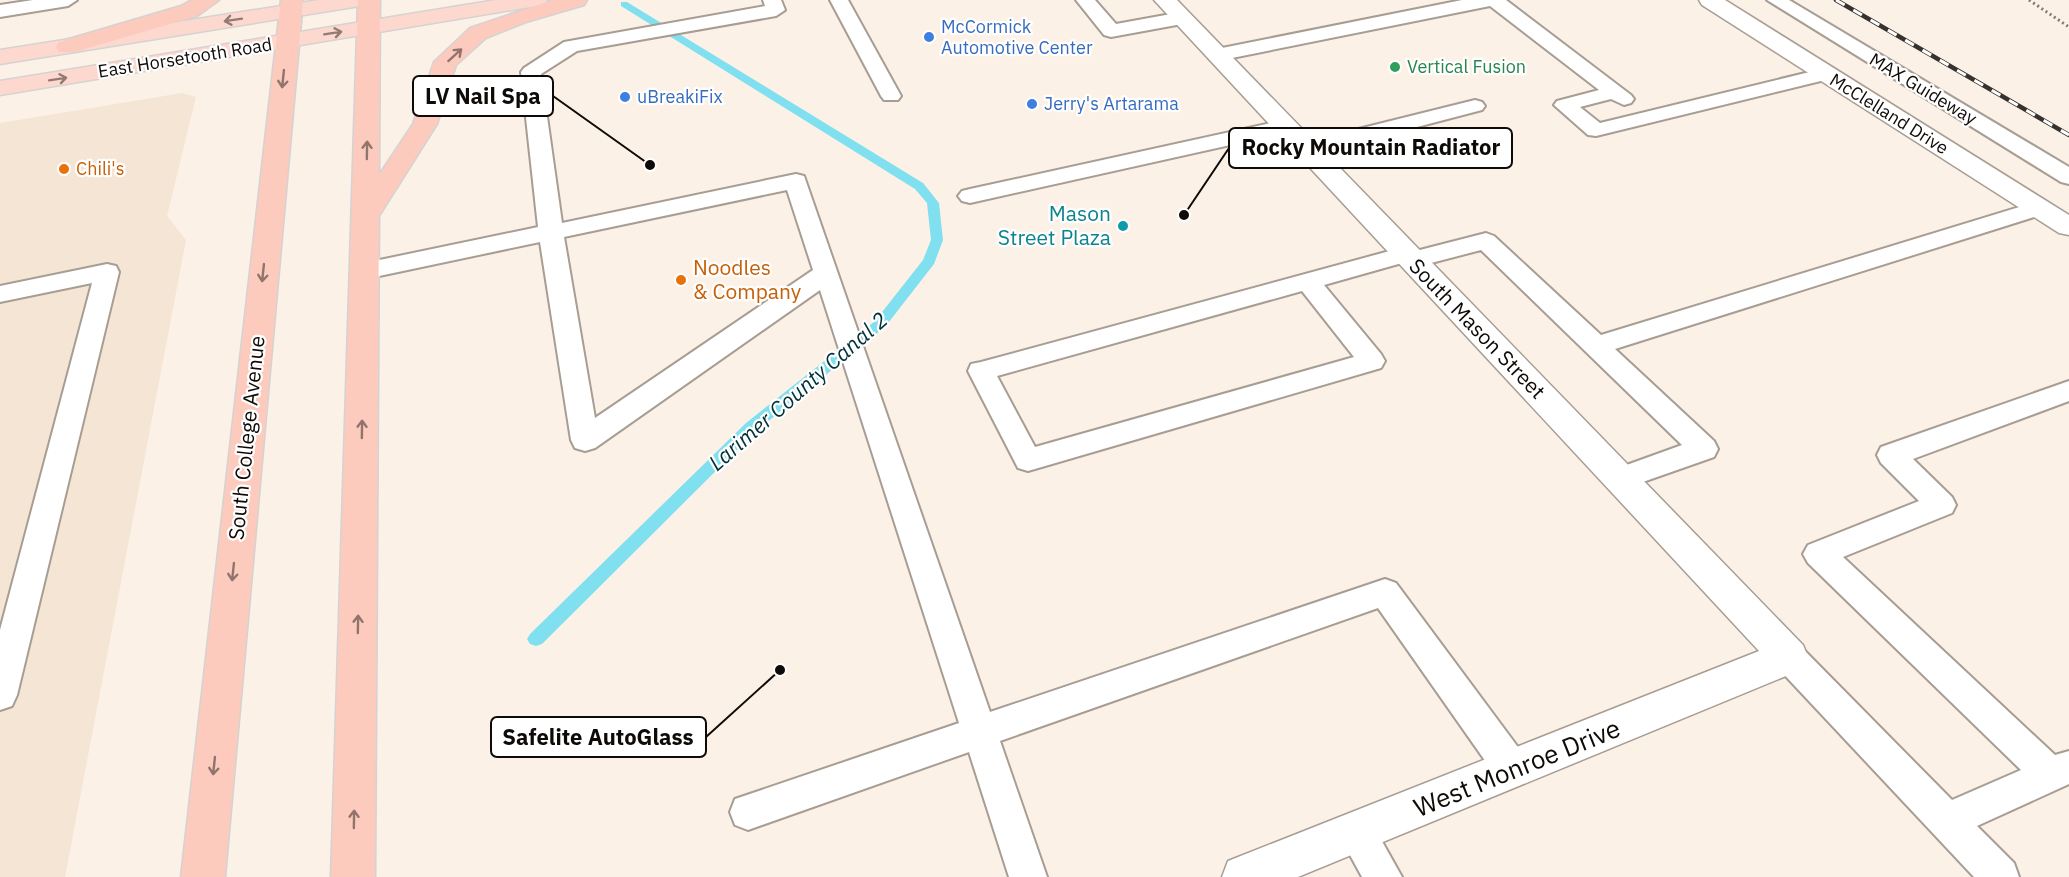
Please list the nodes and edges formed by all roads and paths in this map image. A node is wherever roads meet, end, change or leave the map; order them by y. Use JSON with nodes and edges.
{"nodes":[{"id":1,"x":68,"y":0,"type":"edge"},
{"id":2,"x":208,"y":0,"type":"edge"},
{"id":3,"x":536,"y":0,"type":"edge"},
{"id":4,"x":576,"y":0,"type":"edge"},
{"id":5,"x":771,"y":0,"type":"edge"},
{"id":6,"x":839,"y":0,"type":"edge"},
{"id":7,"x":1085,"y":0,"type":"edge"},
{"id":8,"x":1492,"y":0,"type":"edge"},
{"id":9,"x":1710,"y":0,"type":"edge"},
{"id":10,"x":1776,"y":0,"type":"edge"},
{"id":11,"x":2029,"y":0,"type":"edge"},
{"id":12,"x":366,"y":9,"type":"edge"},
{"id":13,"x":1173,"y":9,"type":"edge"},
{"id":14,"x":0,"y":10,"type":"edge"},
{"id":15,"x":290,"y":17,"type":"edge"},
{"id":16,"x":2069,"y":27,"type":"edge"},
{"id":17,"x":68,"y":47,"type":"junction"},
{"id":18,"x":1217,"y":55,"type":"junction"},
{"id":19,"x":0,"y":57,"type":"edge"},
{"id":20,"x":1826,"y":74,"type":"junction"},
{"id":21,"x":0,"y":88,"type":"edge"},
{"id":22,"x":1615,"y":92,"type":"junction"},
{"id":23,"x":891,"y":96,"type":"dead end"},
{"id":24,"x":1475,"y":106,"type":"dead end"},
{"id":25,"x":1647,"y":117,"type":"junction"},
{"id":26,"x":1285,"y":126,"type":"junction"},
{"id":27,"x":1306,"y":149,"type":"junction"},
{"id":28,"x":2069,"y":177,"type":"edge"},
{"id":29,"x":970,"y":196,"type":"dead end"},
{"id":30,"x":2039,"y":208,"type":"junction"},
{"id":31,"x":366,"y":215,"type":"junction"},
{"id":32,"x":2069,"y":227,"type":"edge"},
{"id":33,"x":551,"y":233,"type":"junction"},
{"id":34,"x":1409,"y":257,"type":"junction"},
{"id":35,"x":365,"y":271,"type":"junction"},
{"id":36,"x":825,"y":274,"type":"junction"},
{"id":37,"x":1308,"y":282,"type":"junction"},
{"id":38,"x":0,"y":294,"type":"edge"},
{"id":39,"x":1595,"y":346,"type":"junction"},
{"id":40,"x":2069,"y":391,"type":"edge"},
{"id":41,"x":1620,"y":479,"type":"junction"},
{"id":42,"x":1790,"y":657,"type":"junction"},
{"id":43,"x":0,"y":695,"type":"edge"},
{"id":44,"x":980,"y":731,"type":"junction"},
{"id":45,"x":1514,"y":770,"type":"junction"},
{"id":46,"x":2060,"y":770,"type":"edge"},
{"id":47,"x":748,"y":812,"type":"dead end"},
{"id":48,"x":1947,"y":821,"type":"junction"},
{"id":49,"x":1357,"y":833,"type":"junction"},
{"id":50,"x":1992,"y":875,"type":"edge"},
{"id":51,"x":203,"y":877,"type":"edge"},
{"id":52,"x":353,"y":877,"type":"edge"},
{"id":53,"x":1028,"y":877,"type":"edge"},
{"id":54,"x":1244,"y":877,"type":"edge"},
{"id":55,"x":1383,"y":877,"type":"edge"}],
"edges":[{"from":1,"to":14,"type":"lane"},
{"from":2,"to":17,"type":"highway"},
{"from":3,"to":12,"type":"main road","name":"East Horsetooth Road"},
{"from":31,"to":4,"type":"highway","one_way":true},
{"from":5,"to":33,"type":"lane"},
{"from":6,"to":23,"type":"lane"},
{"from":7,"to":13,"type":"lane"},
{"from":8,"to":18,"type":"lane"},
{"from":8,"to":22,"type":"lane"},
{"from":9,"to":20,"type":"street","name":"McClelland Drive"},
{"from":10,"to":28,"type":"lane","name":"MAX Guideway"},
{"from":11,"to":16,"type":"path"},
{"from":12,"to":15,"type":"main road","name":"East Horsetooth Road"},
{"from":31,"to":12,"type":"highway","one_way":true},
{"from":13,"to":18,"type":"street","name":"South Mason Street"},
{"from":15,"to":17,"type":"main road","name":"East Horsetooth Road","one_way":true},
{"from":21,"to":15,"type":"main road","name":"East Horsetooth Road","one_way":true},
{"from":15,"to":51,"type":"highway","name":"South College Avenue","one_way":true},
{"from":17,"to":19,"type":"main road","name":"East Horsetooth Road"},
{"from":18,"to":26,"type":"street","name":"South Mason Street"},
{"from":20,"to":25,"type":"lane"},
{"from":20,"to":30,"type":"street","name":"McClelland Drive"},
{"from":22,"to":25,"type":"lane"},
{"from":22,"to":25,"type":"lane"},
{"from":24,"to":27,"type":"lane"},
{"from":26,"to":27,"type":"street","name":"South Mason Street"},
{"from":26,"to":29,"type":"lane"},
{"from":27,"to":34,"type":"street","name":"South Mason Street"},
{"from":30,"to":32,"type":"street","name":"McClelland Drive"},
{"from":30,"to":39,"type":"lane"},
{"from":31,"to":35,"type":"highway"},
{"from":33,"to":35,"type":"lane"},
{"from":33,"to":36,"type":"lane"},
{"from":33,"to":36,"type":"lane"},
{"from":34,"to":37,"type":"lane"},
{"from":34,"to":39,"type":"lane"},
{"from":34,"to":41,"type":"street","name":"South Mason Street"},
{"from":52,"to":35,"type":"highway","one_way":true},
{"from":36,"to":44,"type":"lane"},
{"from":37,"to":37,"type":"lane"},
{"from":38,"to":43,"type":"lane"},
{"from":39,"to":41,"type":"lane"},
{"from":40,"to":46,"type":"lane"},
{"from":41,"to":42,"type":"street","name":"South Mason Street"},
{"from":42,"to":45,"type":"street","name":"West Monroe Drive"},
{"from":42,"to":48,"type":"lane"},
{"from":44,"to":45,"type":"lane"},
{"from":44,"to":47,"type":"lane"},
{"from":44,"to":53,"type":"lane"},
{"from":45,"to":49,"type":"street","name":"West Monroe Drive"},
{"from":46,"to":48,"type":"lane"},
{"from":48,"to":50,"type":"lane"},
{"from":49,"to":54,"type":"street","name":"West Monroe Drive"},
{"from":49,"to":55,"type":"lane"}]}
